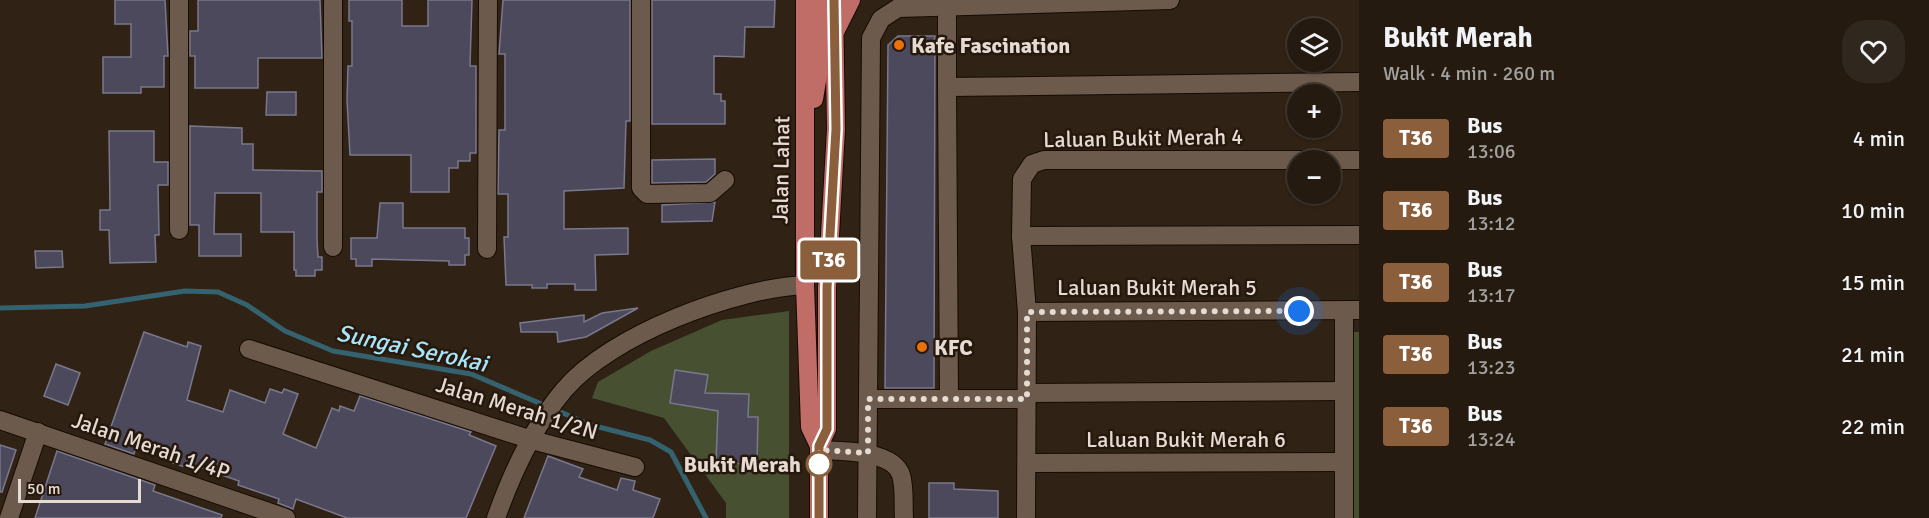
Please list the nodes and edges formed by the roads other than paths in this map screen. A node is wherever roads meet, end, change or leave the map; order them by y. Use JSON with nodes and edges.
{"nodes":[{"id":1,"x":179,"y":0,"type":"edge"},
{"id":2,"x":333,"y":0,"type":"edge"},
{"id":3,"x":488,"y":0,"type":"edge"},
{"id":4,"x":641,"y":0,"type":"edge"},
{"id":5,"x":805,"y":0,"type":"edge"},
{"id":6,"x":818,"y":0,"type":"edge"},
{"id":7,"x":834,"y":0,"type":"edge"},
{"id":8,"x":851,"y":0,"type":"edge"},
{"id":9,"x":1170,"y":0,"type":"edge"},
{"id":10,"x":947,"y":7,"type":"junction"},
{"id":11,"x":834,"y":33,"type":"junction"},
{"id":12,"x":1359,"y":82,"type":"edge"},
{"id":13,"x":947,"y":87,"type":"junction"},
{"id":14,"x":836,"y":129,"type":"junction"},
{"id":15,"x":806,"y":136,"type":"junction"},
{"id":16,"x":1359,"y":160,"type":"edge"},
{"id":17,"x":725,"y":180,"type":"dead end"},
{"id":18,"x":179,"y":230,"type":"dead end"},
{"id":19,"x":1359,"y":235,"type":"edge"},
{"id":20,"x":1021,"y":236,"type":"junction"},
{"id":21,"x":333,"y":247,"type":"dead end"},
{"id":22,"x":488,"y":249,"type":"dead end"},
{"id":23,"x":805,"y":285,"type":"junction"},
{"id":24,"x":1352,"y":310,"type":"edge"},
{"id":25,"x":1027,"y":312,"type":"junction"},
{"id":26,"x":249,"y":349,"type":"dead end"},
{"id":27,"x":1343,"y":391,"type":"junction"},
{"id":28,"x":1027,"y":396,"type":"junction"},
{"id":29,"x":868,"y":399,"type":"junction"},
{"id":30,"x":949,"y":399,"type":"junction"},
{"id":31,"x":0,"y":420,"type":"edge"},
{"id":32,"x":827,"y":429,"type":"junction"},
{"id":33,"x":38,"y":432,"type":"junction"},
{"id":34,"x":532,"y":440,"type":"junction"},
{"id":35,"x":819,"y":448,"type":"junction"},
{"id":36,"x":868,"y":453,"type":"junction"},
{"id":37,"x":1344,"y":462,"type":"junction"},
{"id":38,"x":1027,"y":463,"type":"junction"},
{"id":39,"x":635,"y":467,"type":"dead end"},
{"id":40,"x":9,"y":518,"type":"edge"},
{"id":41,"x":286,"y":518,"type":"edge"},
{"id":42,"x":496,"y":518,"type":"edge"},
{"id":43,"x":819,"y":518,"type":"edge"},
{"id":44,"x":867,"y":518,"type":"edge"},
{"id":45,"x":904,"y":518,"type":"edge"},
{"id":46,"x":1026,"y":518,"type":"edge"},
{"id":47,"x":1344,"y":518,"type":"edge"}],
"edges":[{"from":1,"to":18,"type":"street"},
{"from":2,"to":21,"type":"street"},
{"from":3,"to":22,"type":"street"},
{"from":4,"to":17,"type":"street"},
{"from":5,"to":15,"type":"main road","name":"Jalan Lahat"},
{"from":6,"to":15,"type":"main road"},
{"from":7,"to":11,"type":"main road","name":"Jalan Lahat"},
{"from":8,"to":11,"type":"main road"},
{"from":9,"to":10,"type":"street"},
{"from":10,"to":13,"type":"street"},
{"from":10,"to":29,"type":"street"},
{"from":11,"to":14,"type":"main road","name":"Jalan Lahat"},
{"from":12,"to":13,"type":"street"},
{"from":13,"to":30,"type":"street"},
{"from":14,"to":23,"type":"main road"},
{"from":14,"to":32,"type":"main road","name":"Jalan Lahat"},
{"from":15,"to":23,"type":"main road","name":"Jalan Lahat"},
{"from":16,"to":20,"type":"street","name":"Laluan Bukit Merah 4"},
{"from":19,"to":20,"type":"street"},
{"from":20,"to":25,"type":"street","name":"Laluan Bukit Merah 4"},
{"from":23,"to":32,"type":"main road"},
{"from":23,"to":34,"type":"street"},
{"from":23,"to":35,"type":"main road","name":"Jalan Lahat"},
{"from":24,"to":25,"type":"street","name":"Laluan Bukit Merah 5"},
{"from":24,"to":27,"type":"street"},
{"from":25,"to":28,"type":"street","name":"Laluan Bukit Merah 4"},
{"from":26,"to":34,"type":"street","name":"Jalan Merah 1/2N"},
{"from":27,"to":28,"type":"street"},
{"from":27,"to":37,"type":"street"},
{"from":28,"to":30,"type":"street"},
{"from":28,"to":38,"type":"street","name":"Laluan Bukit Merah 4"},
{"from":29,"to":30,"type":"street"},
{"from":29,"to":36,"type":"street"},
{"from":31,"to":33,"type":"street","name":"Jalan Merah 1/4P"},
{"from":32,"to":35,"type":"main road","name":"Jalan Lahat"},
{"from":33,"to":40,"type":"street"},
{"from":33,"to":41,"type":"street","name":"Jalan Merah 1/4P"},
{"from":34,"to":39,"type":"street","name":"Jalan Merah 1/2N"},
{"from":34,"to":42,"type":"street"},
{"from":35,"to":36,"type":"street"},
{"from":35,"to":43,"type":"main road","name":"Jalan Lahat"},
{"from":36,"to":44,"type":"street"},
{"from":36,"to":45,"type":"street"},
{"from":37,"to":38,"type":"street","name":"Laluan Bukit Merah 6"},
{"from":37,"to":47,"type":"street"},
{"from":38,"to":46,"type":"street","name":"Laluan Bukit Merah 4"}]}
